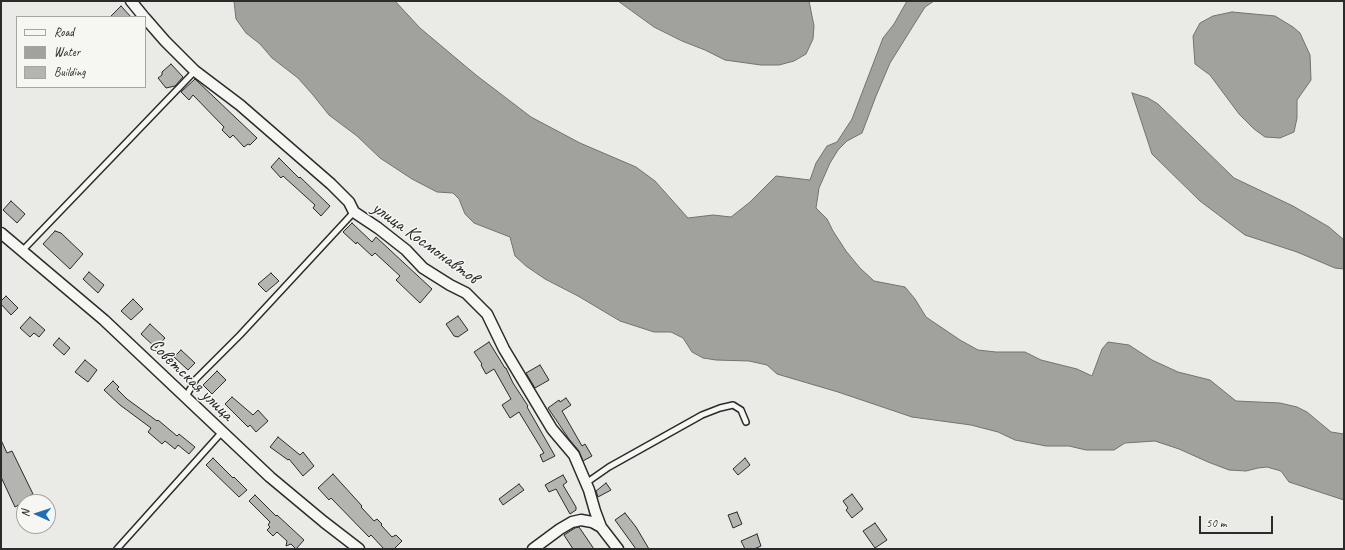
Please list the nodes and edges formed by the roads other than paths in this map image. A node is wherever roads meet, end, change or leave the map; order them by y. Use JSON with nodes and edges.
{"nodes":[{"id":1,"x":131,"y":1,"type":"edge"},
{"id":2,"x":144,"y":16,"type":"edge"},
{"id":3,"x":146,"y":18,"type":"edge"},
{"id":4,"x":195,"y":71,"type":"junction"},
{"id":5,"x":354,"y":212,"type":"junction"},
{"id":6,"x":1,"y":233,"type":"edge"},
{"id":7,"x":22,"y":251,"type":"junction"},
{"id":8,"x":185,"y":398,"type":"junction"},
{"id":9,"x":746,"y":422,"type":"dead end"},
{"id":10,"x":222,"y":432,"type":"junction"},
{"id":11,"x":586,"y":483,"type":"junction"},
{"id":12,"x":601,"y":527,"type":"junction"},
{"id":13,"x":118,"y":549,"type":"edge"},
{"id":14,"x":359,"y":549,"type":"edge"},
{"id":15,"x":533,"y":549,"type":"edge"},
{"id":16,"x":618,"y":549,"type":"edge"}],
"edges":[{"from":1,"to":2,"type":"street","name":"улица Космонавтов"},
{"from":3,"to":4,"type":"street","name":"улица Космонавтов"},
{"from":4,"to":5,"type":"street","name":"улица Космонавтов"},
{"from":4,"to":7,"type":"lane"},
{"from":5,"to":8,"type":"lane"},
{"from":5,"to":11,"type":"street","name":"улица Космонавтов"},
{"from":6,"to":7,"type":"street","name":"Советская улица"},
{"from":7,"to":8,"type":"street","name":"Советская улица"},
{"from":8,"to":10,"type":"street","name":"Советская улица"},
{"from":9,"to":11,"type":"lane"},
{"from":10,"to":13,"type":"lane"},
{"from":10,"to":14,"type":"street","name":"Советская улица"},
{"from":11,"to":12,"type":"street","name":"улица Космонавтов"},
{"from":12,"to":15,"type":"street"},
{"from":12,"to":16,"type":"street","name":"улица Космонавтов"}]}
